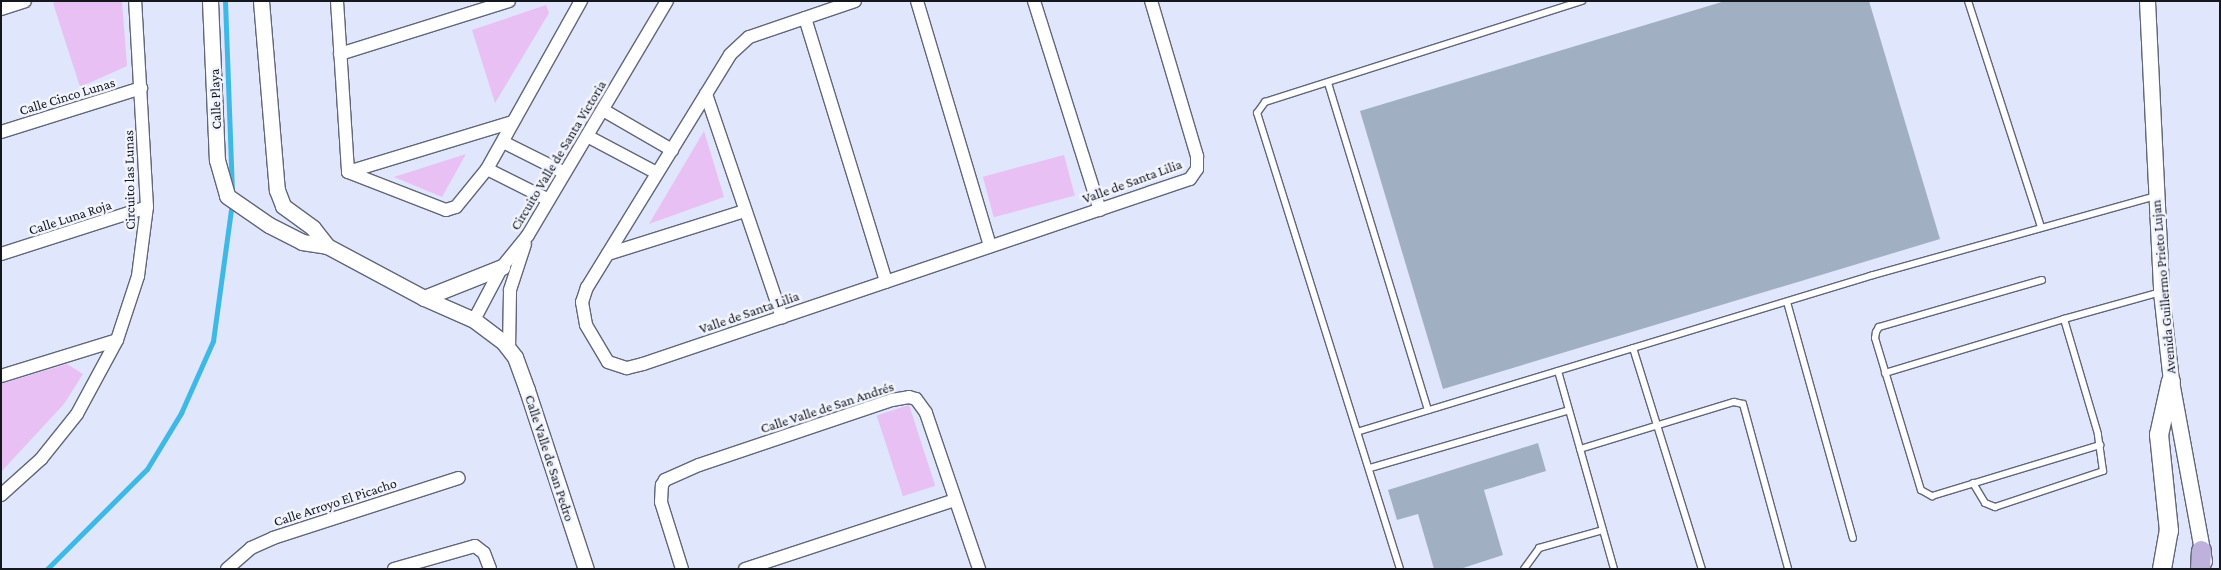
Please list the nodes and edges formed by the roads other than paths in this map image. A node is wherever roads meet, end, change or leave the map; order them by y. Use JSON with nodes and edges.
{"nodes":[{"id":1,"x":25,"y":1,"type":"edge"},
{"id":2,"x":135,"y":1,"type":"edge"},
{"id":3,"x":210,"y":1,"type":"edge"},
{"id":4,"x":261,"y":1,"type":"edge"},
{"id":5,"x":337,"y":1,"type":"edge"},
{"id":6,"x":509,"y":1,"type":"edge"},
{"id":7,"x":581,"y":1,"type":"edge"},
{"id":8,"x":855,"y":1,"type":"edge"},
{"id":9,"x":916,"y":1,"type":"edge"},
{"id":10,"x":1034,"y":1,"type":"edge"},
{"id":11,"x":1151,"y":1,"type":"edge"},
{"id":12,"x":1582,"y":1,"type":"edge"},
{"id":13,"x":1968,"y":1,"type":"edge"},
{"id":14,"x":2147,"y":1,"type":"edge"},
{"id":15,"x":669,"y":2,"type":"edge"},
{"id":16,"x":1,"y":9,"type":"edge"},
{"id":17,"x":805,"y":18,"type":"junction"},
{"id":18,"x":340,"y":54,"type":"junction"},
{"id":19,"x":1328,"y":83,"type":"junction"},
{"id":20,"x":141,"y":88,"type":"junction"},
{"id":21,"x":706,"y":94,"type":"junction"},
{"id":22,"x":603,"y":110,"type":"junction"},
{"id":23,"x":513,"y":122,"type":"junction"},
{"id":24,"x":1,"y":132,"type":"edge"},
{"id":25,"x":588,"y":136,"type":"junction"},
{"id":26,"x":503,"y":142,"type":"junction"},
{"id":27,"x":672,"y":150,"type":"junction"},
{"id":28,"x":487,"y":169,"type":"junction"},
{"id":29,"x":348,"y":172,"type":"junction"},
{"id":30,"x":565,"y":173,"type":"junction"},
{"id":31,"x":658,"y":173,"type":"junction"},
{"id":32,"x":2156,"y":196,"type":"junction"},
{"id":33,"x":549,"y":200,"type":"junction"},
{"id":34,"x":147,"y":207,"type":"junction"},
{"id":35,"x":1100,"y":210,"type":"junction"},
{"id":36,"x":744,"y":211,"type":"junction"},
{"id":37,"x":2041,"y":227,"type":"junction"},
{"id":38,"x":528,"y":235,"type":"junction"},
{"id":39,"x":327,"y":246,"type":"junction"},
{"id":40,"x":990,"y":246,"type":"junction"},
{"id":41,"x":1,"y":254,"type":"edge"},
{"id":42,"x":608,"y":254,"type":"junction"},
{"id":43,"x":502,"y":267,"type":"junction"},
{"id":44,"x":2042,"y":280,"type":"dead end"},
{"id":45,"x":886,"y":282,"type":"junction"},
{"id":46,"x":2161,"y":292,"type":"junction"},
{"id":47,"x":424,"y":298,"type":"junction"},
{"id":48,"x":1787,"y":302,"type":"junction"},
{"id":49,"x":782,"y":317,"type":"junction"},
{"id":50,"x":2064,"y":319,"type":"junction"},
{"id":51,"x":474,"y":320,"type":"junction"},
{"id":52,"x":117,"y":340,"type":"junction"},
{"id":53,"x":1632,"y":348,"type":"junction"},
{"id":54,"x":509,"y":349,"type":"junction"},
{"id":55,"x":1558,"y":371,"type":"junction"},
{"id":56,"x":1885,"y":373,"type":"junction"},
{"id":57,"x":1,"y":376,"type":"edge"},
{"id":58,"x":2171,"y":381,"type":"junction"},
{"id":59,"x":1428,"y":410,"type":"junction"},
{"id":60,"x":1569,"y":410,"type":"junction"},
{"id":61,"x":1656,"y":427,"type":"junction"},
{"id":62,"x":1360,"y":431,"type":"junction"},
{"id":63,"x":2100,"y":445,"type":"junction"},
{"id":64,"x":1580,"y":449,"type":"junction"},
{"id":65,"x":1370,"y":468,"type":"junction"},
{"id":66,"x":459,"y":478,"type":"dead end"},
{"id":67,"x":1973,"y":484,"type":"junction"},
{"id":68,"x":1,"y":495,"type":"edge"},
{"id":69,"x":955,"y":500,"type":"junction"},
{"id":70,"x":1602,"y":530,"type":"junction"},
{"id":71,"x":1853,"y":538,"type":"dead end"},
{"id":72,"x":2201,"y":550,"type":"junction"},
{"id":73,"x":227,"y":569,"type":"edge"},
{"id":74,"x":394,"y":569,"type":"edge"},
{"id":75,"x":490,"y":569,"type":"edge"},
{"id":76,"x":586,"y":569,"type":"edge"},
{"id":77,"x":682,"y":569,"type":"edge"},
{"id":78,"x":745,"y":569,"type":"edge"},
{"id":79,"x":979,"y":569,"type":"edge"},
{"id":80,"x":1400,"y":569,"type":"edge"},
{"id":81,"x":1524,"y":569,"type":"edge"},
{"id":82,"x":1614,"y":569,"type":"edge"},
{"id":83,"x":1702,"y":569,"type":"edge"},
{"id":84,"x":1788,"y":569,"type":"edge"},
{"id":85,"x":2162,"y":569,"type":"edge"},
{"id":86,"x":2200,"y":569,"type":"edge"},
{"id":87,"x":2206,"y":569,"type":"edge"}],
"edges":[{"from":1,"to":16,"type":"street"},
{"from":2,"to":20,"type":"street","name":"Circuito las Lunas"},
{"from":3,"to":39,"type":"street","name":"Calle Playa"},
{"from":4,"to":39,"type":"street"},
{"from":5,"to":18,"type":"street"},
{"from":6,"to":18,"type":"street"},
{"from":7,"to":23,"type":"street"},
{"from":8,"to":17,"type":"street","name":"Valle de Santa Lilia"},
{"from":9,"to":40,"type":"street"},
{"from":10,"to":35,"type":"street"},
{"from":11,"to":35,"type":"street","name":"Valle de Santa Lilia"},
{"from":12,"to":19,"type":"lane"},
{"from":13,"to":37,"type":"lane"},
{"from":14,"to":32,"type":"street","name":"Avenida Guillermo Prieto Lujan"},
{"from":15,"to":22,"type":"street","name":"Circuito Valle de Santa Victoria"},
{"from":17,"to":21,"type":"street","name":"Valle de Santa Lilia"},
{"from":17,"to":45,"type":"street"},
{"from":18,"to":29,"type":"street"},
{"from":19,"to":59,"type":"lane"},
{"from":19,"to":62,"type":"lane"},
{"from":20,"to":24,"type":"street","name":"Calle Cinco Lunas"},
{"from":20,"to":34,"type":"street","name":"Circuito las Lunas"},
{"from":21,"to":27,"type":"street","name":"Valle de Santa Lilia"},
{"from":21,"to":36,"type":"street"},
{"from":22,"to":25,"type":"street","name":"Circuito Valle de Santa Victoria"},
{"from":22,"to":27,"type":"street"},
{"from":23,"to":26,"type":"street"},
{"from":23,"to":29,"type":"street"},
{"from":25,"to":30,"type":"street","name":"Circuito Valle de Santa Victoria"},
{"from":25,"to":31,"type":"street"},
{"from":26,"to":28,"type":"street"},
{"from":26,"to":30,"type":"street"},
{"from":27,"to":31,"type":"street","name":"Valle de Santa Lilia"},
{"from":28,"to":29,"type":"street"},
{"from":28,"to":33,"type":"street"},
{"from":30,"to":33,"type":"street","name":"Circuito Valle de Santa Victoria"},
{"from":31,"to":42,"type":"street","name":"Valle de Santa Lilia"},
{"from":32,"to":37,"type":"lane"},
{"from":32,"to":46,"type":"street","name":"Avenida Guillermo Prieto Lujan"},
{"from":33,"to":38,"type":"street","name":"Circuito Valle de Santa Victoria"},
{"from":34,"to":41,"type":"street","name":"Calle Luna Roja"},
{"from":34,"to":52,"type":"street","name":"Circuito las Lunas"},
{"from":35,"to":40,"type":"street","name":"Valle de Santa Lilia"},
{"from":36,"to":42,"type":"street"},
{"from":36,"to":49,"type":"street"},
{"from":37,"to":48,"type":"lane"},
{"from":38,"to":43,"type":"street","name":"Circuito Valle de Santa Victoria"},
{"from":38,"to":54,"type":"street","name":"Calle Valle de San Pedro"},
{"from":39,"to":47,"type":"street","name":"Calle Valle de San Pedro"},
{"from":40,"to":45,"type":"street","name":"Valle de Santa Lilia"},
{"from":42,"to":49,"type":"street","name":"Valle de Santa Lilia"},
{"from":43,"to":47,"type":"street"},
{"from":43,"to":51,"type":"street","name":"Circuito Valle de Santa Victoria"},
{"from":44,"to":56,"type":"lane"},
{"from":45,"to":49,"type":"street","name":"Valle de Santa Lilia"},
{"from":46,"to":50,"type":"lane"},
{"from":46,"to":58,"type":"street","name":"Avenida Guillermo Prieto Lujan"},
{"from":47,"to":51,"type":"street","name":"Calle Valle de San Pedro"},
{"from":48,"to":53,"type":"lane"},
{"from":48,"to":71,"type":"lane"},
{"from":50,"to":56,"type":"lane"},
{"from":50,"to":63,"type":"lane"},
{"from":51,"to":54,"type":"street","name":"Calle Valle de San Pedro"},
{"from":52,"to":57,"type":"street"},
{"from":52,"to":68,"type":"street","name":"Circuito las Lunas"},
{"from":53,"to":55,"type":"lane"},
{"from":53,"to":61,"type":"lane"},
{"from":54,"to":76,"type":"street","name":"Calle Valle de San Pedro"},
{"from":55,"to":59,"type":"lane"},
{"from":55,"to":60,"type":"lane"},
{"from":56,"to":67,"type":"lane"},
{"from":58,"to":72,"type":"street","name":"Avenida Guillermo Prieto Lujan"},
{"from":58,"to":85,"type":"main road"},
{"from":59,"to":62,"type":"lane"},
{"from":60,"to":64,"type":"lane"},
{"from":60,"to":65,"type":"lane"},
{"from":61,"to":64,"type":"lane"},
{"from":61,"to":83,"type":"lane"},
{"from":61,"to":84,"type":"lane"},
{"from":62,"to":65,"type":"lane"},
{"from":63,"to":67,"type":"lane"},
{"from":63,"to":67,"type":"lane"},
{"from":64,"to":70,"type":"lane"},
{"from":65,"to":80,"type":"lane"},
{"from":66,"to":73,"type":"street","name":"Calle Arroyo El Picacho"},
{"from":69,"to":77,"type":"street","name":"Calle Valle de San Andrés"},
{"from":69,"to":78,"type":"street"},
{"from":69,"to":79,"type":"street","name":"Calle Valle de San Andrés"},
{"from":70,"to":81,"type":"lane"},
{"from":70,"to":82,"type":"lane"},
{"from":72,"to":86,"type":"main road"},
{"from":72,"to":87,"type":"street","name":"Avenida Guillermo Prieto Lujan"},
{"from":74,"to":75,"type":"street"}]}
